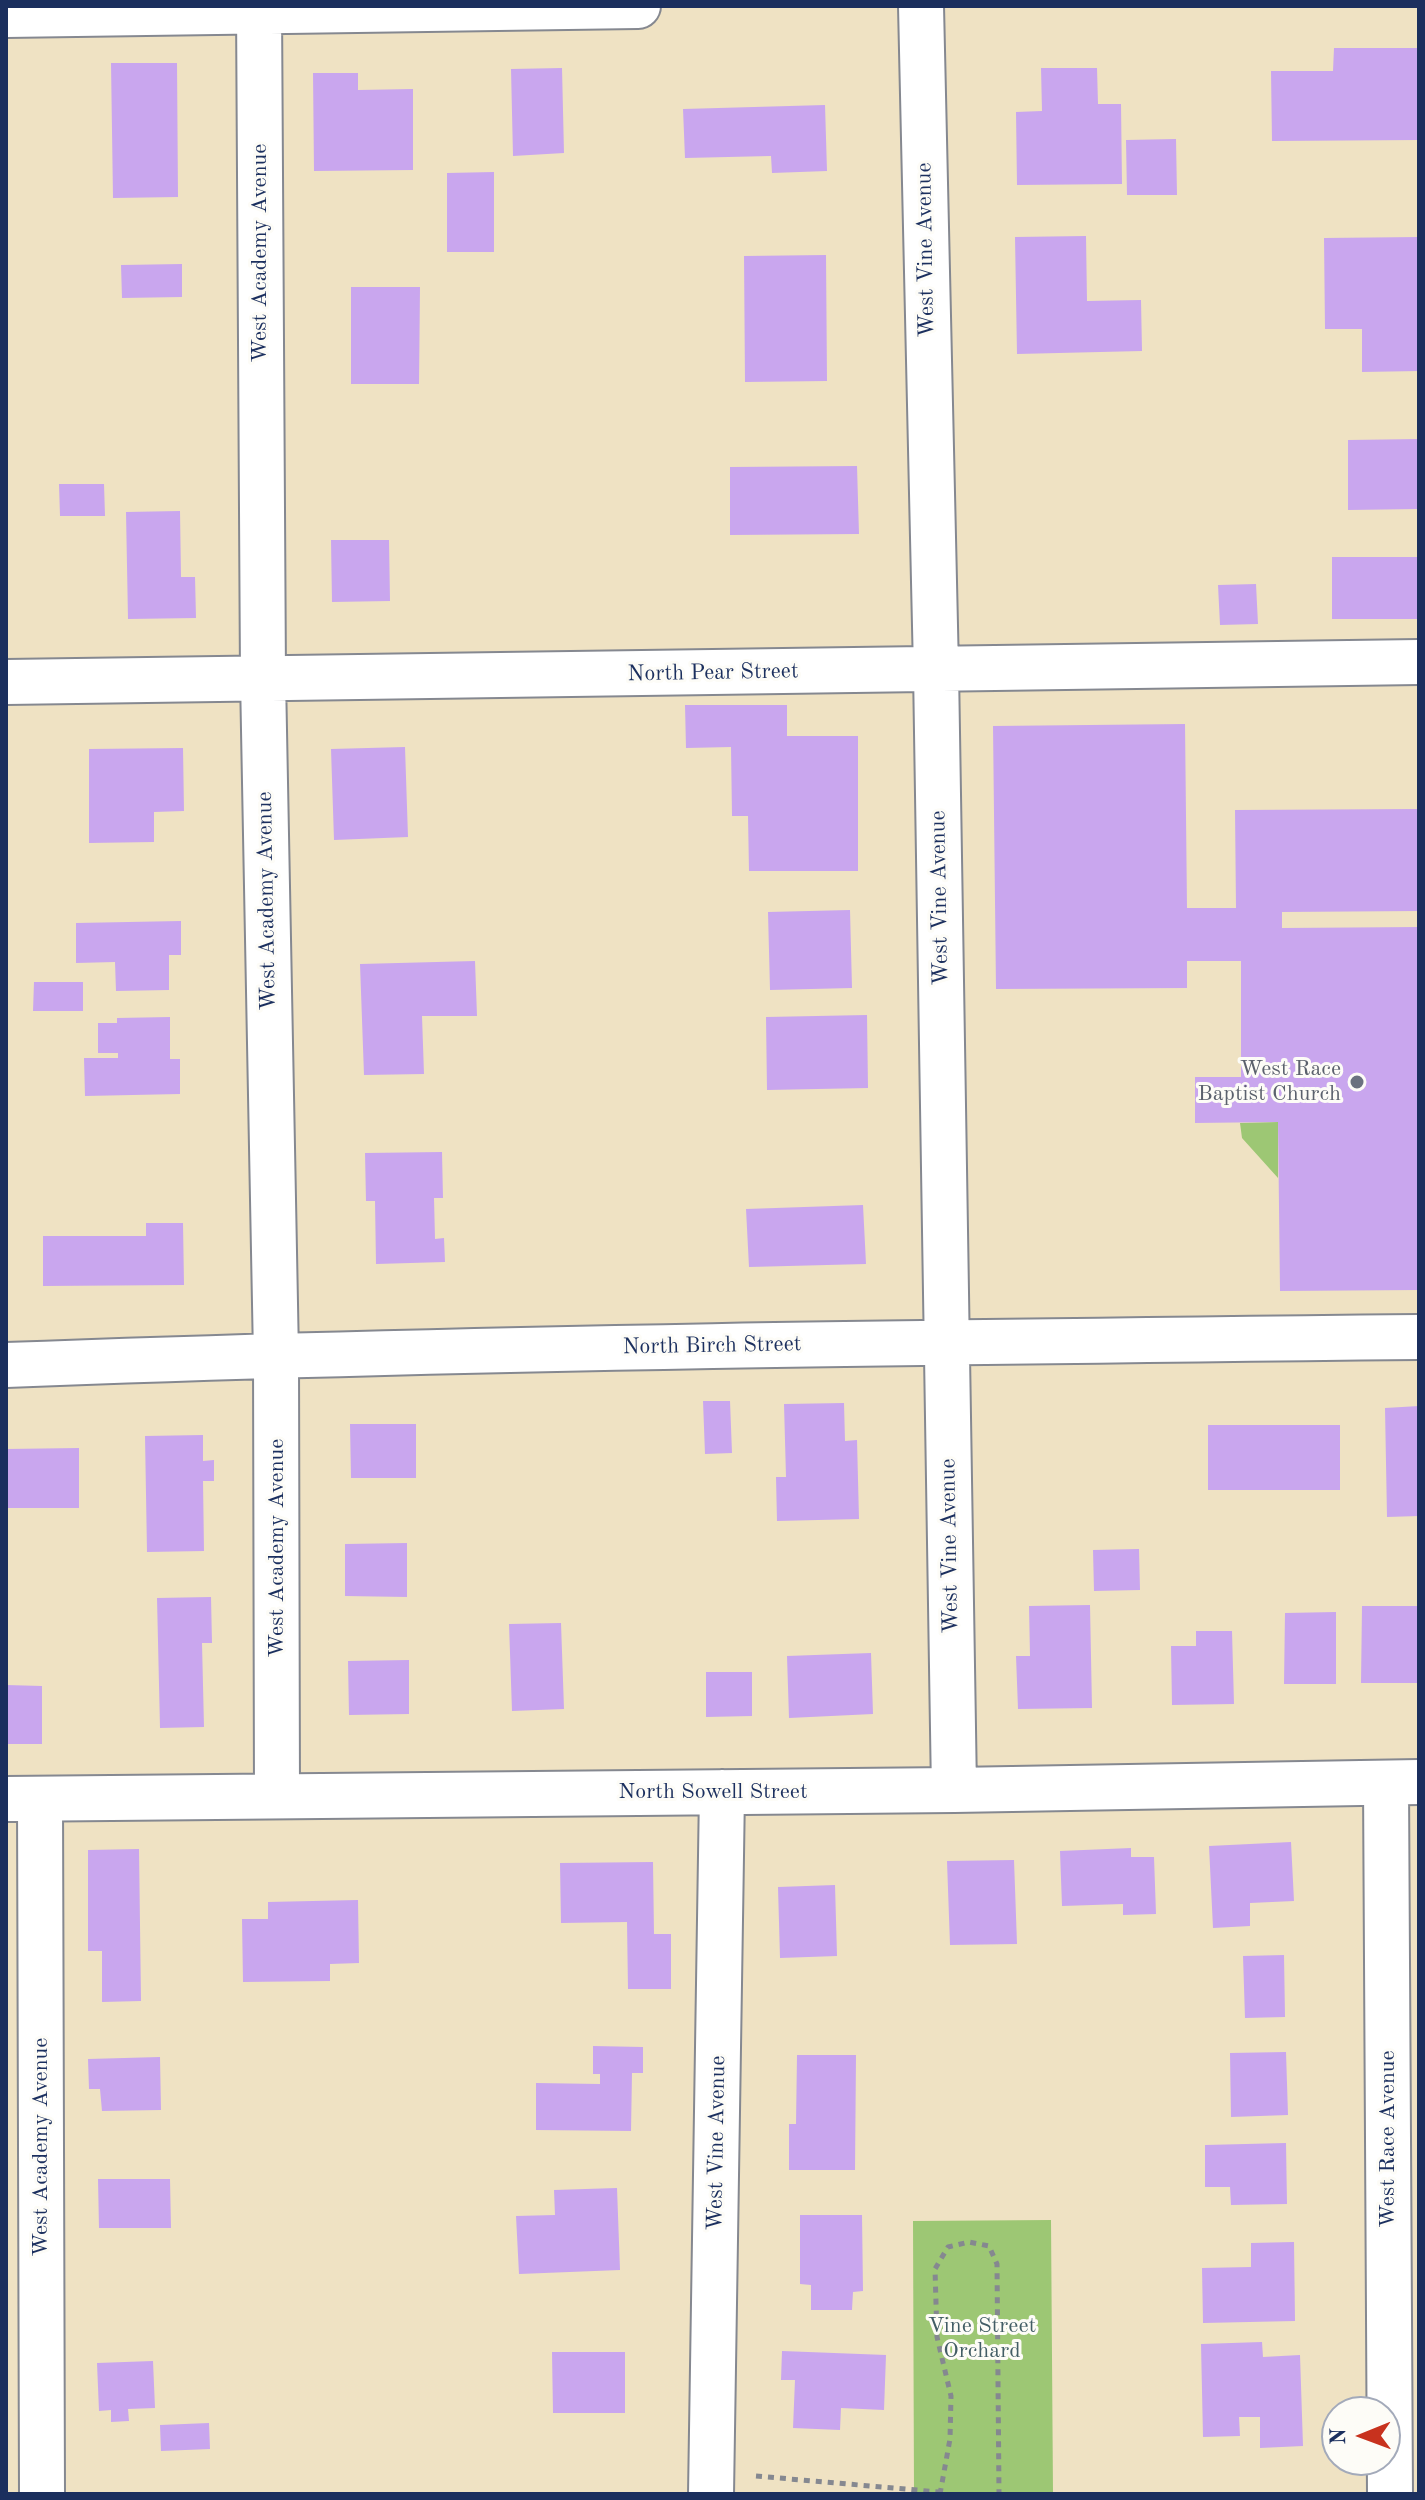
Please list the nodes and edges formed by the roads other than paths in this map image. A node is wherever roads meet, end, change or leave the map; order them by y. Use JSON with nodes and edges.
{"nodes":[{"id":1,"x":638,"y":6,"type":"edge"},
{"id":2,"x":921,"y":6,"type":"edge"},
{"id":3,"x":259,"y":9,"type":"edge"},
{"id":4,"x":6,"y":15,"type":"edge"},
{"id":5,"x":1419,"y":662,"type":"edge"},
{"id":6,"x":936,"y":670,"type":"junction"},
{"id":7,"x":263,"y":678,"type":"junction"},
{"id":8,"x":6,"y":682,"type":"edge"},
{"id":9,"x":1419,"y":1337,"type":"edge"},
{"id":10,"x":948,"y":1342,"type":"junction"},
{"id":11,"x":276,"y":1355,"type":"junction"},
{"id":12,"x":6,"y":1365,"type":"edge"},
{"id":13,"x":1402,"y":1783,"type":"edge"},
{"id":14,"x":954,"y":1790,"type":"junction"},
{"id":15,"x":722,"y":1792,"type":"junction"},
{"id":16,"x":277,"y":1795,"type":"junction"},
{"id":17,"x":23,"y":1799,"type":"edge"},
{"id":18,"x":1399,"y":2396,"type":"edge"},
{"id":19,"x":711,"y":2483,"type":"edge"},
{"id":20,"x":24,"y":2494,"type":"edge"},
{"id":21,"x":42,"y":2494,"type":"edge"}],
"edges":[{"from":1,"to":3,"type":"street"},
{"from":2,"to":6,"type":"street","name":"West Vine Avenue"},
{"from":3,"to":4,"type":"street"},
{"from":3,"to":7,"type":"street","name":"West Academy Avenue"},
{"from":5,"to":6,"type":"street","name":"North Pear Street"},
{"from":6,"to":7,"type":"street","name":"North Pear Street"},
{"from":6,"to":10,"type":"street","name":"West Vine Avenue"},
{"from":7,"to":8,"type":"street","name":"North Pear Street"},
{"from":7,"to":11,"type":"street","name":"West Academy Avenue"},
{"from":9,"to":10,"type":"street","name":"North Birch Street"},
{"from":10,"to":11,"type":"street","name":"North Birch Street"},
{"from":10,"to":14,"type":"street","name":"West Vine Avenue"},
{"from":11,"to":12,"type":"street","name":"North Birch Street"},
{"from":11,"to":16,"type":"street","name":"West Academy Avenue"},
{"from":13,"to":14,"type":"street","name":"North Sowell Street"},
{"from":13,"to":18,"type":"street","name":"West Race Avenue"},
{"from":14,"to":15,"type":"street","name":"North Sowell Street"},
{"from":15,"to":16,"type":"street","name":"North Sowell Street"},
{"from":15,"to":19,"type":"street","name":"West Vine Avenue"},
{"from":16,"to":17,"type":"street","name":"North Sowell Street"},
{"from":17,"to":21,"type":"street","name":"West Academy Avenue"},
{"from":20,"to":21,"type":"street"}]}
